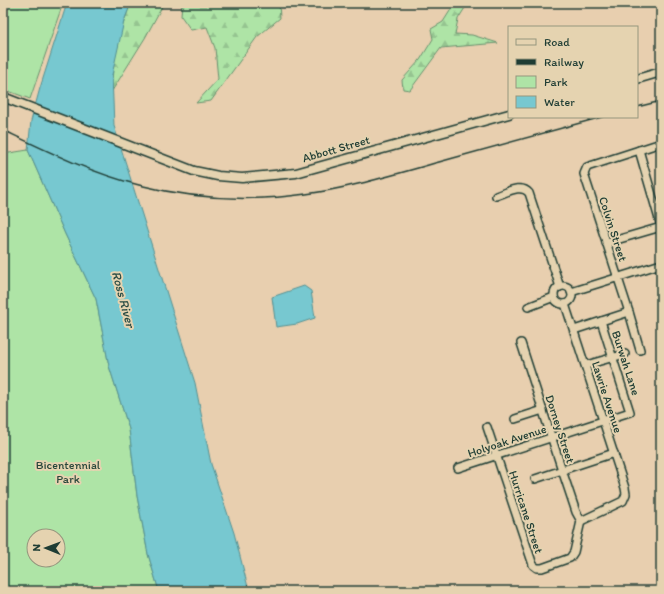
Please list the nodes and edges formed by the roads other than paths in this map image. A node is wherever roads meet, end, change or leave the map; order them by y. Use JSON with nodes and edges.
{"nodes":[{"id":1,"x":661,"y":72,"type":"edge"},
{"id":2,"x":638,"y":79,"type":"edge"},
{"id":3,"x":3,"y":97,"type":"edge"},
{"id":4,"x":508,"y":114,"type":"edge"},
{"id":5,"x":661,"y":143,"type":"edge"},
{"id":6,"x":639,"y":150,"type":"junction"},
{"id":7,"x":496,"y":196,"type":"dead end"},
{"id":8,"x":657,"y":198,"type":"edge"},
{"id":9,"x":661,"y":226,"type":"edge"},
{"id":10,"x":606,"y":243,"type":"junction"},
{"id":11,"x":661,"y":264,"type":"edge"},
{"id":12,"x":618,"y":277,"type":"junction"},
{"id":13,"x":560,"y":287,"type":"junction"},
{"id":14,"x":572,"y":292,"type":"junction"},
{"id":15,"x":554,"y":297,"type":"junction"},
{"id":16,"x":566,"y":304,"type":"junction"},
{"id":17,"x":528,"y":307,"type":"dead end"},
{"id":18,"x":629,"y":312,"type":"junction"},
{"id":19,"x":601,"y":321,"type":"junction"},
{"id":20,"x":574,"y":330,"type":"junction"},
{"id":21,"x":521,"y":344,"type":"dead end"},
{"id":22,"x":640,"y":350,"type":"dead end"},
{"id":23,"x":626,"y":354,"type":"dead end"},
{"id":24,"x":613,"y":357,"type":"junction"},
{"id":25,"x":586,"y":365,"type":"junction"},
{"id":26,"x":543,"y":410,"type":"junction"},
{"id":27,"x":630,"y":412,"type":"joint"},
{"id":28,"x":515,"y":419,"type":"dead end"},
{"id":29,"x":604,"y":421,"type":"junction"},
{"id":30,"x":487,"y":427,"type":"dead end"},
{"id":31,"x":551,"y":438,"type":"junction"},
{"id":32,"x":614,"y":453,"type":"junction"},
{"id":33,"x":496,"y":455,"type":"junction"},
{"id":34,"x":458,"y":468,"type":"dead end"},
{"id":35,"x":562,"y":470,"type":"junction"},
{"id":36,"x":535,"y":478,"type":"dead end"},
{"id":37,"x":581,"y":521,"type":"junction"}],
"edges":[{"from":1,"to":2,"type":"main road"},
{"from":3,"to":4,"type":"main road","name":"Abbott Street"},
{"from":5,"to":6,"type":"street"},
{"from":6,"to":8,"type":"street"},
{"from":6,"to":10,"type":"street","name":"Colvin Street"},
{"from":7,"to":13,"type":"street"},
{"from":8,"to":9,"type":"street"},
{"from":9,"to":10,"type":"street"},
{"from":10,"to":12,"type":"street","name":"Colvin Street"},
{"from":11,"to":12,"type":"street"},
{"from":12,"to":14,"type":"street"},
{"from":12,"to":18,"type":"street","name":"Colvin Street"},
{"from":13,"to":14,"type":"street"},
{"from":13,"to":15,"type":"street"},
{"from":14,"to":16,"type":"street"},
{"from":15,"to":16,"type":"street"},
{"from":15,"to":17,"type":"street"},
{"from":16,"to":20,"type":"street","name":"Lawrie Avenue"},
{"from":18,"to":19,"type":"street"},
{"from":18,"to":22,"type":"street","name":"Colvin Street"},
{"from":19,"to":20,"type":"street"},
{"from":19,"to":24,"type":"street","name":"Burwah Lane"},
{"from":20,"to":25,"type":"street","name":"Lawrie Avenue"},
{"from":21,"to":26,"type":"street","name":"Dorney Street"},
{"from":23,"to":24,"type":"street"},
{"from":24,"to":25,"type":"street"},
{"from":24,"to":27,"type":"street","name":"Burwah Lane"},
{"from":25,"to":29,"type":"street","name":"Lawrie Avenue"},
{"from":26,"to":28,"type":"street"},
{"from":26,"to":31,"type":"street","name":"Dorney Street"},
{"from":27,"to":29,"type":"street","name":"Holyoak Avenue"},
{"from":29,"to":31,"type":"street","name":"Holyoak Avenue"},
{"from":29,"to":32,"type":"street","name":"Lawrie Avenue"},
{"from":30,"to":33,"type":"street"},
{"from":31,"to":33,"type":"street","name":"Holyoak Avenue"},
{"from":31,"to":35,"type":"street","name":"Dorney Street"},
{"from":32,"to":35,"type":"street"},
{"from":32,"to":37,"type":"street","name":"Lawrie Avenue"},
{"from":33,"to":34,"type":"street","name":"Holyoak Avenue"},
{"from":33,"to":37,"type":"street","name":"Hurricane Street"},
{"from":35,"to":36,"type":"street"},
{"from":35,"to":37,"type":"street","name":"Dorney Street"}]}
